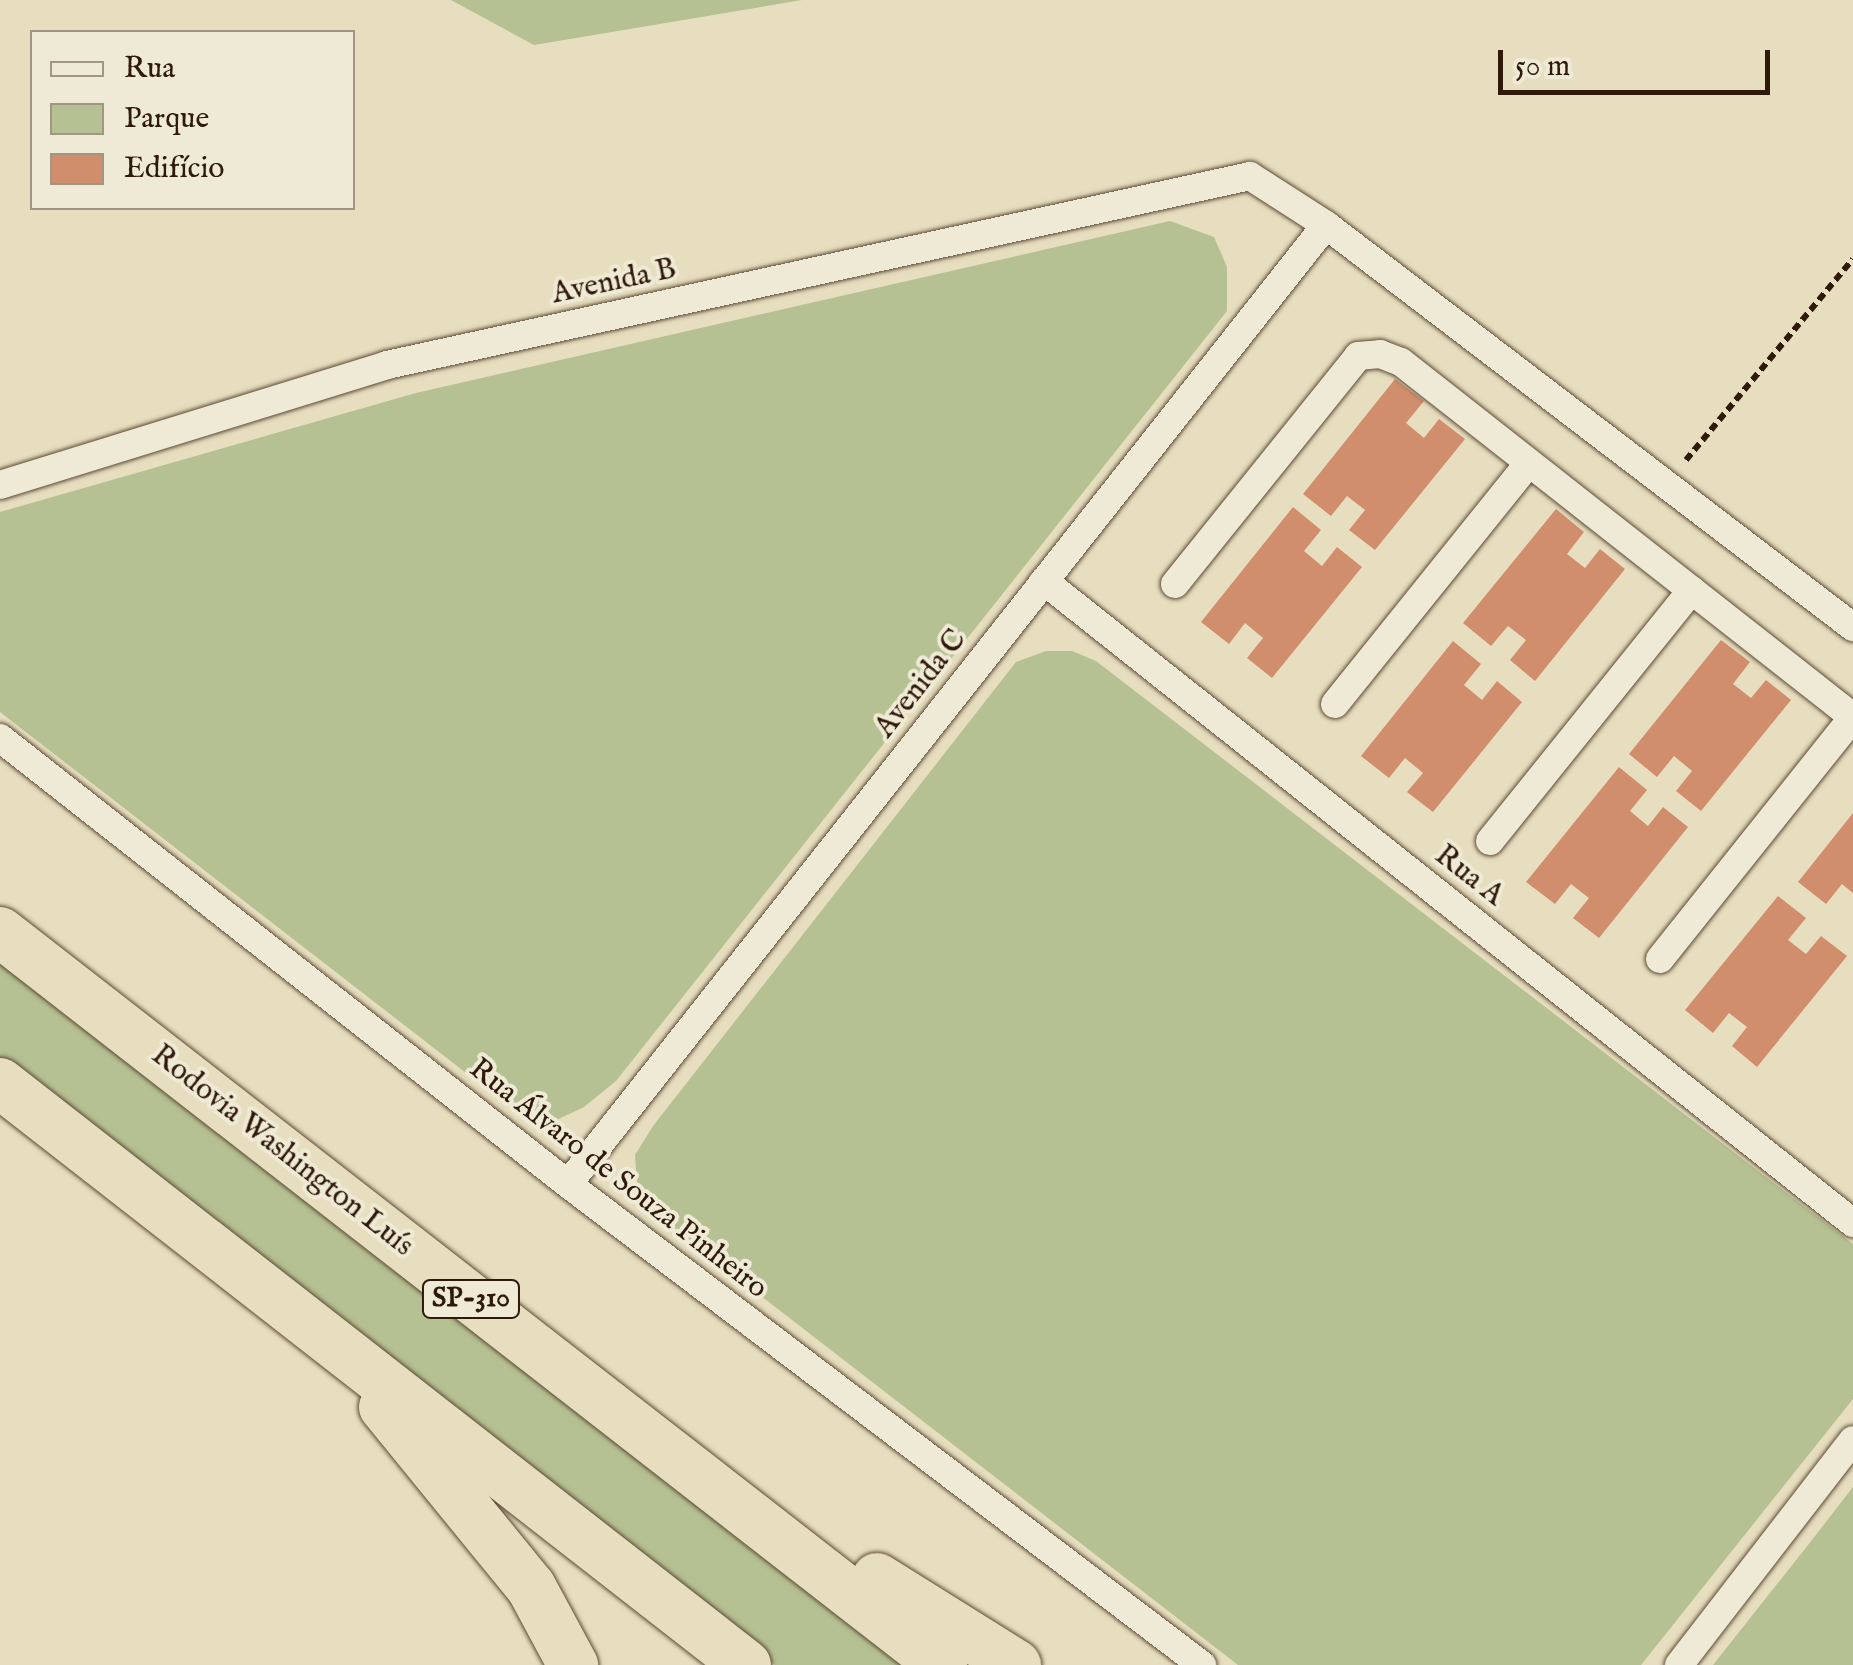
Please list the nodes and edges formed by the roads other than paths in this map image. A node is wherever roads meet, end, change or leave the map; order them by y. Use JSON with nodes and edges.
{"nodes":[{"id":1,"x":1326,"y":225,"type":"junction"},
{"id":2,"x":1529,"y":463,"type":"junction"},
{"id":3,"x":0,"y":485,"type":"edge"},
{"id":4,"x":1044,"y":581,"type":"junction"},
{"id":5,"x":1175,"y":584,"type":"dead end"},
{"id":6,"x":1692,"y":590,"type":"junction"},
{"id":7,"x":1853,"y":626,"type":"edge"},
{"id":8,"x":1335,"y":704,"type":"dead end"},
{"id":9,"x":1853,"y":717,"type":"edge"},
{"id":10,"x":0,"y":738,"type":"edge"},
{"id":11,"x":1490,"y":841,"type":"dead end"},
{"id":12,"x":0,"y":932,"type":"edge"},
{"id":13,"x":1660,"y":959,"type":"dead end"},
{"id":14,"x":0,"y":1083,"type":"edge"},
{"id":15,"x":568,"y":1184,"type":"junction"},
{"id":16,"x":1853,"y":1222,"type":"edge"},
{"id":17,"x":330,"y":1341,"type":"junction"},
{"id":18,"x":606,"y":1403,"type":"junction"},
{"id":19,"x":1853,"y":1440,"type":"edge"},
{"id":20,"x":572,"y":1665,"type":"edge"},
{"id":21,"x":746,"y":1665,"type":"edge"},
{"id":22,"x":942,"y":1665,"type":"edge"},
{"id":23,"x":1016,"y":1665,"type":"edge"},
{"id":24,"x":1202,"y":1665,"type":"edge"},
{"id":25,"x":1679,"y":1665,"type":"edge"}],
"edges":[{"from":1,"to":3,"type":"street","name":"Avenida B"},
{"from":1,"to":4,"type":"street","name":"Avenida C"},
{"from":1,"to":7,"type":"street"},
{"from":2,"to":5,"type":"street"},
{"from":2,"to":6,"type":"street"},
{"from":2,"to":8,"type":"street"},
{"from":4,"to":15,"type":"street","name":"Avenida C"},
{"from":4,"to":16,"type":"street","name":"Rua A"},
{"from":6,"to":9,"type":"street"},
{"from":6,"to":11,"type":"street"},
{"from":9,"to":13,"type":"street"},
{"from":10,"to":15,"type":"street","name":"Rua Álvaro de Souza Pinheiro"},
{"from":12,"to":18,"type":"highway","name":"Rodovia Washington Luís","number":"SP-310"},
{"from":14,"to":17,"type":"highway"},
{"from":15,"to":24,"type":"street","name":"Rua Álvaro de Souza Pinheiro"},
{"from":17,"to":20,"type":"highway"},
{"from":17,"to":21,"type":"highway"},
{"from":18,"to":22,"type":"highway","name":"Rodovia Washington Luís","number":"SP-310"},
{"from":18,"to":23,"type":"highway"},
{"from":19,"to":25,"type":"street"}]}
